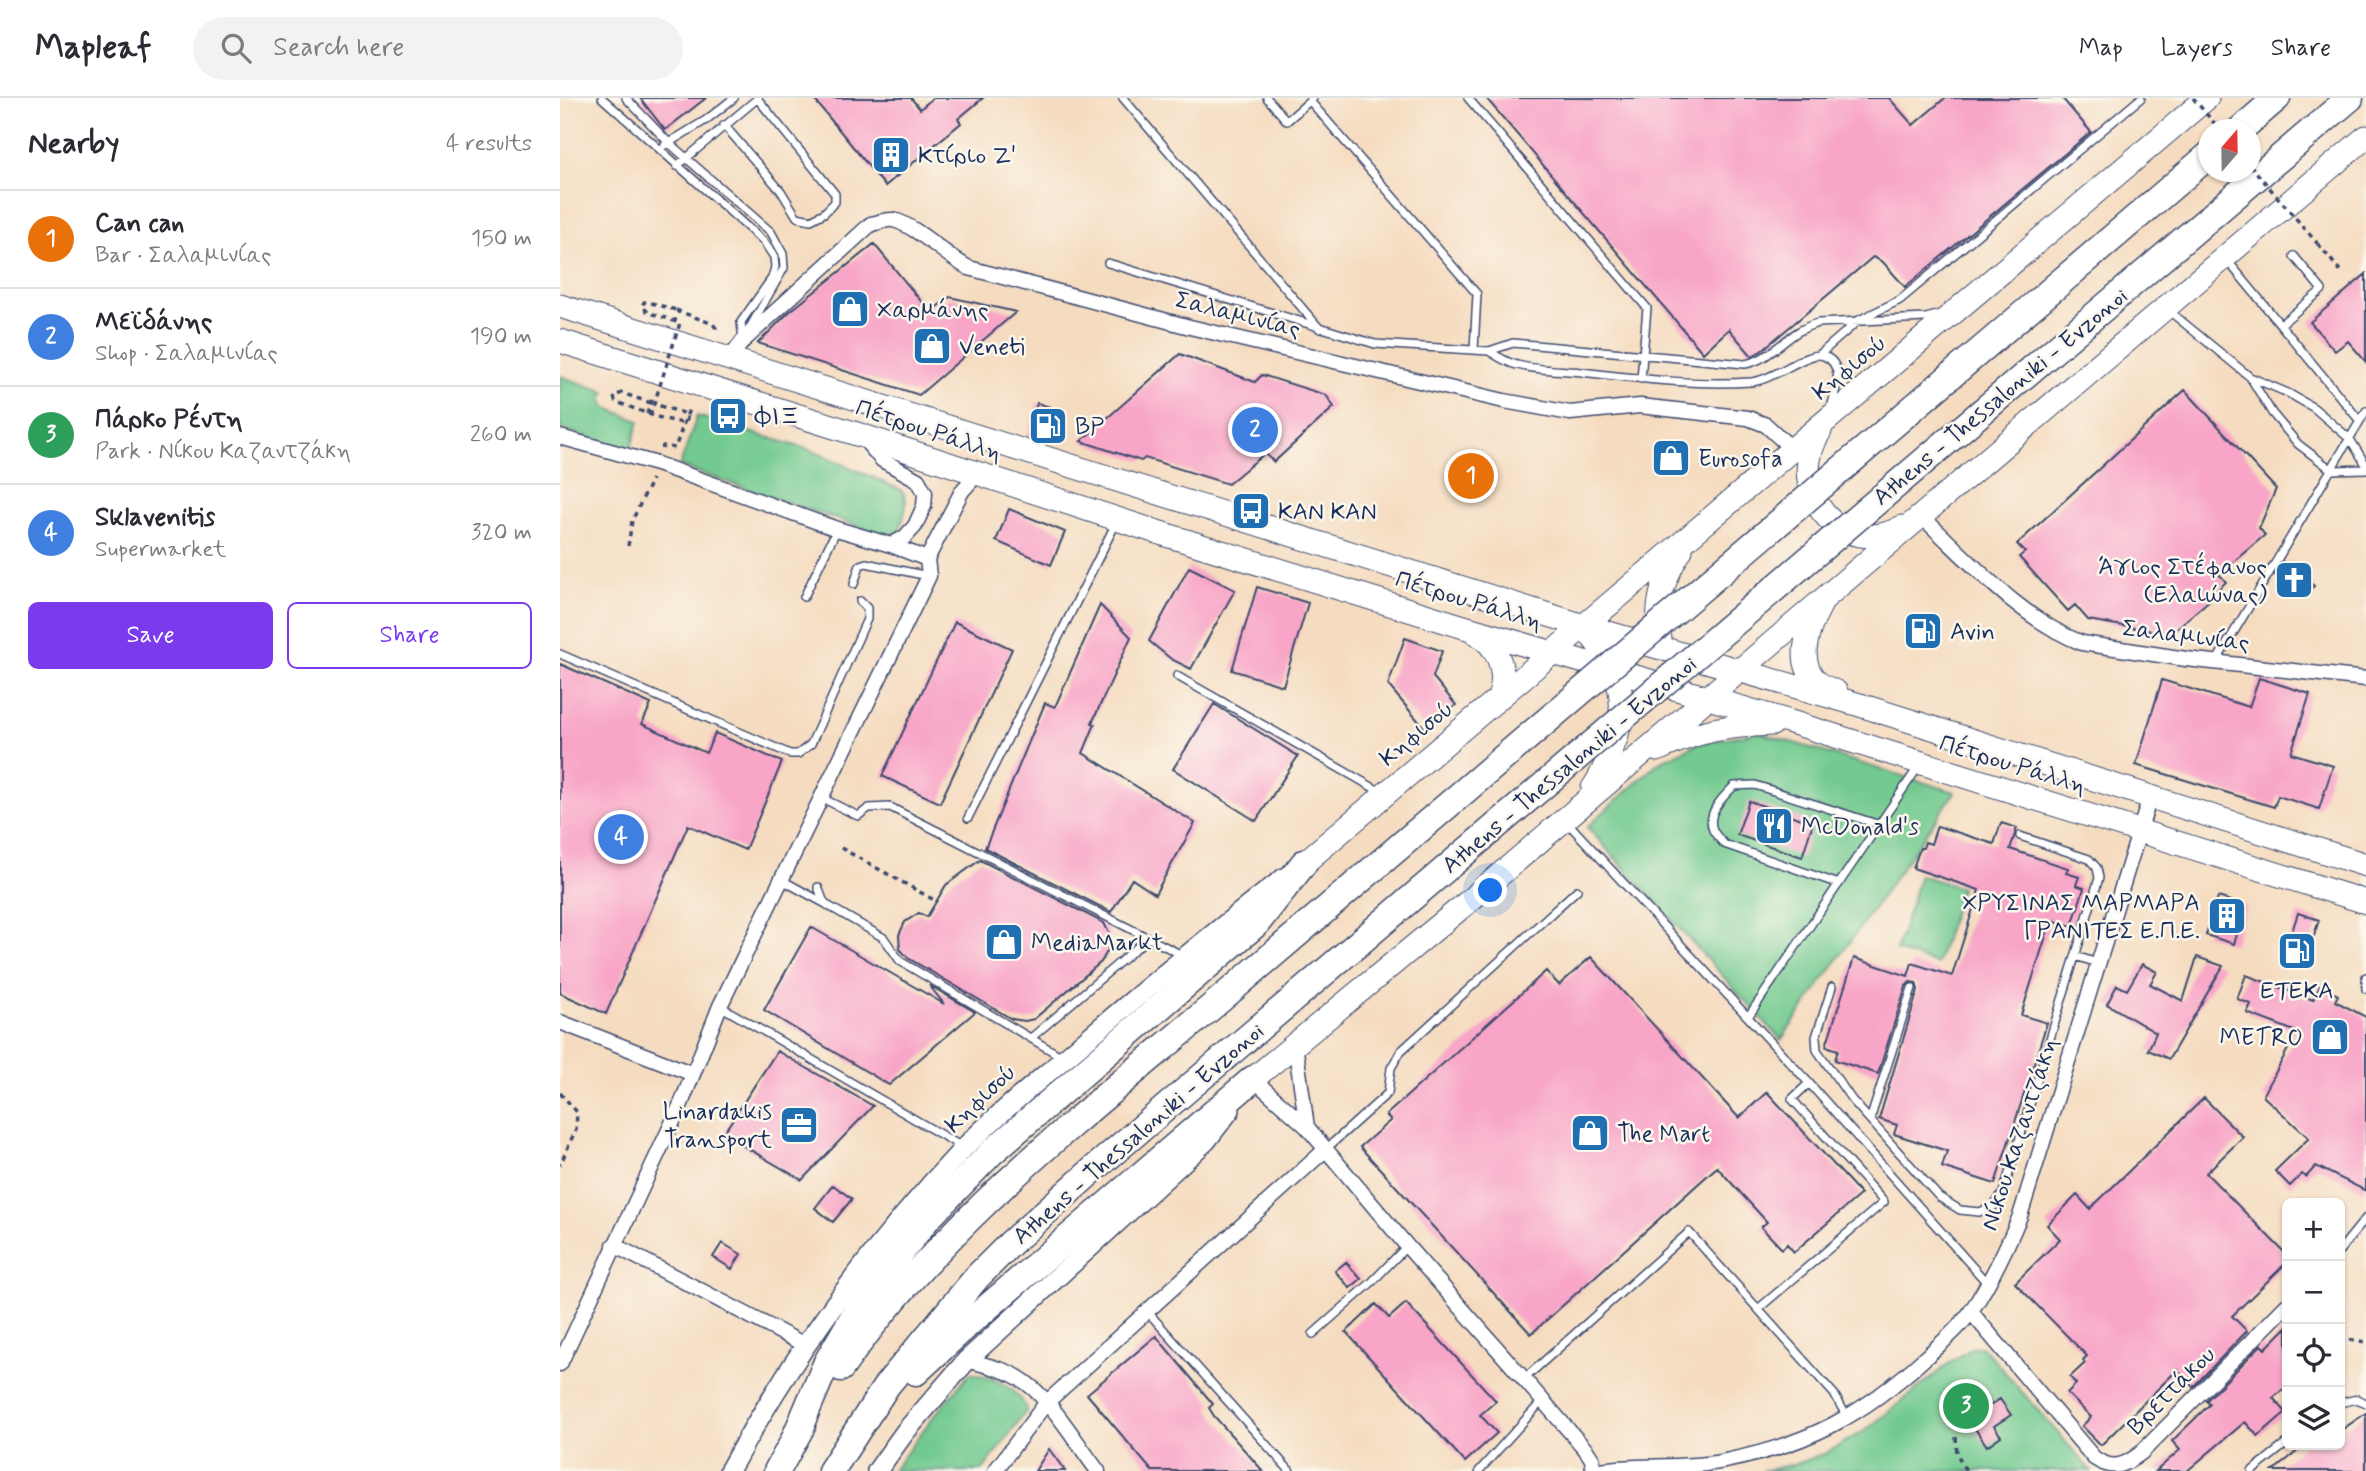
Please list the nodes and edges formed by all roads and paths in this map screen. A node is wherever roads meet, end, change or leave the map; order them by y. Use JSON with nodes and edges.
{"nodes":[{"id":1,"x":602,"y":98,"type":"edge"},
{"id":2,"x":626,"y":98,"type":"edge"},
{"id":3,"x":734,"y":98,"type":"edge"},
{"id":4,"x":758,"y":98,"type":"edge"},
{"id":5,"x":1123,"y":98,"type":"edge"},
{"id":6,"x":1267,"y":98,"type":"edge"},
{"id":7,"x":1468,"y":98,"type":"edge"},
{"id":8,"x":2141,"y":98,"type":"edge"},
{"id":9,"x":2193,"y":98,"type":"edge"},
{"id":10,"x":2207,"y":98,"type":"edge"},
{"id":11,"x":2277,"y":98,"type":"edge"},
{"id":12,"x":2350,"y":98,"type":"edge"},
{"id":13,"x":1312,"y":99,"type":"edge"},
{"id":14,"x":2211,"y":119,"type":"edge"},
{"id":15,"x":2253,"y":119,"type":"edge"},
{"id":16,"x":724,"y":125,"type":"junction"},
{"id":17,"x":2366,"y":137,"type":"edge"},
{"id":18,"x":669,"y":143,"type":"junction"},
{"id":19,"x":657,"y":149,"type":"junction"},
{"id":20,"x":686,"y":157,"type":"junction"},
{"id":21,"x":2198,"y":165,"type":"edge"},
{"id":22,"x":677,"y":166,"type":"junction"},
{"id":23,"x":2261,"y":178,"type":"edge"},
{"id":24,"x":2294,"y":256,"type":"dead end"},
{"id":25,"x":2224,"y":257,"type":"junction"},
{"id":26,"x":1108,"y":263,"type":"dead end"},
{"id":27,"x":2342,"y":273,"type":"dead end"},
{"id":28,"x":560,"y":306,"type":"edge"},
{"id":29,"x":2165,"y":307,"type":"junction"},
{"id":30,"x":679,"y":311,"type":"junction"},
{"id":31,"x":1956,"y":311,"type":"junction"},
{"id":32,"x":684,"y":313,"type":"junction"},
{"id":33,"x":1859,"y":320,"type":"junction"},
{"id":34,"x":674,"y":323,"type":"dead end"},
{"id":35,"x":680,"y":323,"type":"junction"},
{"id":36,"x":2281,"y":324,"type":"junction"},
{"id":37,"x":1321,"y":329,"type":"junction"},
{"id":38,"x":707,"y":334,"type":"dead end"},
{"id":39,"x":560,"y":341,"type":"edge"},
{"id":40,"x":736,"y":350,"type":"junction"},
{"id":41,"x":1474,"y":350,"type":"junction"},
{"id":42,"x":1489,"y":351,"type":"junction"},
{"id":43,"x":1819,"y":355,"type":"junction"},
{"id":44,"x":1642,"y":356,"type":"junction"},
{"id":45,"x":2250,"y":377,"type":"junction"},
{"id":46,"x":1641,"y":379,"type":"junction"},
{"id":47,"x":652,"y":402,"type":"junction"},
{"id":48,"x":689,"y":409,"type":"dead end"},
{"id":49,"x":2366,"y":411,"type":"edge"},
{"id":50,"x":649,"y":414,"type":"junction"},
{"id":51,"x":1828,"y":419,"type":"junction"},
{"id":52,"x":2360,"y":421,"type":"junction"},
{"id":53,"x":860,"y":435,"type":"junction"},
{"id":54,"x":560,"y":437,"type":"edge"},
{"id":55,"x":2350,"y":439,"type":"junction"},
{"id":56,"x":1792,"y":449,"type":"junction"},
{"id":57,"x":657,"y":464,"type":"junction"},
{"id":58,"x":2366,"y":467,"type":"edge"},
{"id":59,"x":2332,"y":471,"type":"junction"},
{"id":60,"x":978,"y":473,"type":"junction"},
{"id":61,"x":1920,"y":515,"type":"junction"},
{"id":62,"x":1118,"y":519,"type":"junction"},
{"id":63,"x":837,"y":529,"type":"junction"},
{"id":64,"x":1689,"y":537,"type":"junction"},
{"id":65,"x":891,"y":545,"type":"junction"},
{"id":66,"x":628,"y":546,"type":"dead end"},
{"id":67,"x":927,"y":559,"type":"junction"},
{"id":68,"x":929,"y":576,"type":"junction"},
{"id":69,"x":853,"y":584,"type":"dead end"},
{"id":70,"x":1835,"y":587,"type":"junction"},
{"id":71,"x":804,"y":597,"type":"dead end"},
{"id":72,"x":860,"y":601,"type":"dead end"},
{"id":73,"x":1584,"y":626,"type":"junction"},
{"id":74,"x":1464,"y":627,"type":"junction"},
{"id":75,"x":1661,"y":648,"type":"junction"},
{"id":76,"x":1552,"y":653,"type":"junction"},
{"id":77,"x":560,"y":654,"type":"edge"},
{"id":78,"x":2216,"y":663,"type":"junction"},
{"id":79,"x":1739,"y":670,"type":"junction"},
{"id":80,"x":1615,"y":671,"type":"junction"},
{"id":81,"x":1177,"y":676,"type":"dead end"},
{"id":82,"x":2366,"y":679,"type":"edge"},
{"id":83,"x":1499,"y":698,"type":"junction"},
{"id":84,"x":1706,"y":698,"type":"junction"},
{"id":85,"x":1860,"y":705,"type":"junction"},
{"id":86,"x":1794,"y":723,"type":"junction"},
{"id":87,"x":1631,"y":761,"type":"junction"},
{"id":88,"x":1922,"y":763,"type":"junction"},
{"id":89,"x":1385,"y":794,"type":"junction"},
{"id":90,"x":820,"y":797,"type":"junction"},
{"id":91,"x":2150,"y":797,"type":"junction"},
{"id":92,"x":968,"y":818,"type":"dead end"},
{"id":93,"x":1564,"y":819,"type":"junction"},
{"id":94,"x":1880,"y":825,"type":"junction"},
{"id":95,"x":2140,"y":831,"type":"junction"},
{"id":96,"x":2020,"y":836,"type":"dead end"},
{"id":97,"x":841,"y":848,"type":"dead end"},
{"id":98,"x":1304,"y":863,"type":"junction"},
{"id":99,"x":2366,"y":865,"type":"edge"},
{"id":100,"x":780,"y":879,"type":"junction"},
{"id":101,"x":1839,"y":884,"type":"junction"},
{"id":102,"x":818,"y":887,"type":"dead end"},
{"id":103,"x":1577,"y":890,"type":"dead end"},
{"id":104,"x":936,"y":901,"type":"dead end"},
{"id":105,"x":2366,"y":902,"type":"edge"},
{"id":106,"x":827,"y":905,"type":"junction"},
{"id":107,"x":1148,"y":938,"type":"junction"},
{"id":108,"x":2076,"y":956,"type":"junction"},
{"id":109,"x":1185,"y":957,"type":"junction"},
{"id":110,"x":2097,"y":963,"type":"junction"},
{"id":111,"x":2366,"y":977,"type":"edge"},
{"id":112,"x":1832,"y":987,"type":"dead end"},
{"id":113,"x":1912,"y":988,"type":"dead end"},
{"id":114,"x":2366,"y":989,"type":"edge"},
{"id":115,"x":720,"y":1006,"type":"junction"},
{"id":116,"x":1748,"y":1017,"type":"junction"},
{"id":117,"x":560,"y":1022,"type":"edge"},
{"id":118,"x":1031,"y":1038,"type":"junction"},
{"id":119,"x":1295,"y":1044,"type":"junction"},
{"id":120,"x":1065,"y":1058,"type":"junction"},
{"id":121,"x":693,"y":1074,"type":"junction"},
{"id":122,"x":1253,"y":1079,"type":"junction"},
{"id":123,"x":1809,"y":1083,"type":"junction"},
{"id":124,"x":560,"y":1093,"type":"edge"},
{"id":125,"x":1870,"y":1120,"type":"junction"},
{"id":126,"x":1307,"y":1127,"type":"junction"},
{"id":127,"x":964,"y":1149,"type":"junction"},
{"id":128,"x":1325,"y":1150,"type":"junction"},
{"id":129,"x":560,"y":1165,"type":"edge"},
{"id":130,"x":2366,"y":1218,"type":"edge"},
{"id":131,"x":2345,"y":1244,"type":"edge"},
{"id":132,"x":614,"y":1245,"type":"junction"},
{"id":133,"x":1407,"y":1246,"type":"junction"},
{"id":134,"x":1988,"y":1283,"type":"junction"},
{"id":135,"x":1758,"y":1310,"type":"junction"},
{"id":136,"x":2282,"y":1310,"type":"edge"},
{"id":137,"x":1147,"y":1311,"type":"junction"},
{"id":138,"x":1971,"y":1312,"type":"junction"},
{"id":139,"x":1313,"y":1334,"type":"dead end"},
{"id":140,"x":2345,"y":1339,"type":"edge"},
{"id":141,"x":2366,"y":1342,"type":"edge"},
{"id":142,"x":805,"y":1345,"type":"junction"},
{"id":143,"x":967,"y":1360,"type":"junction"},
{"id":144,"x":560,"y":1364,"type":"edge"},
{"id":145,"x":1524,"y":1379,"type":"junction"},
{"id":146,"x":1543,"y":1400,"type":"junction"},
{"id":147,"x":2345,"y":1401,"type":"edge"},
{"id":148,"x":1046,"y":1403,"type":"junction"},
{"id":149,"x":2366,"y":1403,"type":"edge"},
{"id":150,"x":1847,"y":1418,"type":"junction"},
{"id":151,"x":860,"y":1423,"type":"junction"},
{"id":152,"x":1956,"y":1437,"type":"dead end"},
{"id":153,"x":793,"y":1440,"type":"junction"},
{"id":154,"x":2282,"y":1447,"type":"edge"},
{"id":155,"x":1741,"y":1464,"type":"edge"},
{"id":156,"x":729,"y":1471,"type":"edge"},
{"id":157,"x":777,"y":1471,"type":"edge"},
{"id":158,"x":831,"y":1471,"type":"edge"},
{"id":159,"x":877,"y":1471,"type":"edge"},
{"id":160,"x":995,"y":1471,"type":"edge"},
{"id":161,"x":1098,"y":1471,"type":"edge"},
{"id":162,"x":1290,"y":1471,"type":"edge"},
{"id":163,"x":1479,"y":1471,"type":"edge"},
{"id":164,"x":1592,"y":1471,"type":"edge"},
{"id":165,"x":1966,"y":1471,"type":"edge"},
{"id":166,"x":2252,"y":1471,"type":"edge"}],
"edges":[{"from":1,"to":19,"type":"lane"},
{"from":2,"to":18,"type":"lane"},
{"from":3,"to":18,"type":"lane"},
{"from":4,"to":16,"type":"lane"},
{"from":4,"to":16,"type":"lane"},
{"from":5,"to":37,"type":"lane"},
{"from":6,"to":13,"type":"lane"},
{"from":7,"to":44,"type":"lane"},
{"from":8,"to":33,"type":"lane"},
{"from":9,"to":14,"type":"path","bridge":true},
{"from":10,"to":31,"type":"main road","name":"Κηφισού"},
{"from":11,"to":15,"type":"highway"},
{"from":12,"to":151,"type":"highway","name":"Athens - Thessaloniki - Evzonoi","bridge":true},
{"from":13,"to":41,"type":"lane"},
{"from":16,"to":20,"type":"lane"},
{"from":17,"to":25,"type":"main road"},
{"from":18,"to":19,"type":"lane"},
{"from":18,"to":20,"type":"lane"},
{"from":19,"to":22,"type":"lane"},
{"from":20,"to":22,"type":"lane"},
{"from":20,"to":40,"type":"lane"},
{"from":21,"to":153,"type":"highway","name":"Athens - Thessaloniki - Evzonoi","bridge":true},
{"from":22,"to":40,"type":"lane"},
{"from":23,"to":27,"type":"path","bridge":true},
{"from":24,"to":36,"type":"lane"},
{"from":25,"to":29,"type":"main road"},
{"from":25,"to":36,"type":"lane"},
{"from":26,"to":37,"type":"lane"},
{"from":28,"to":40,"type":"main road","name":"Πέτρου Ράλλη"},
{"from":29,"to":45,"type":"lane"},
{"from":29,"to":61,"type":"main road"},
{"from":30,"to":32,"type":"path"},
{"from":30,"to":34,"type":"path"},
{"from":30,"to":35,"type":"path","bridge":true},
{"from":31,"to":33,"type":"lane"},
{"from":31,"to":51,"type":"main road","name":"Κηφισού"},
{"from":32,"to":35,"type":"path"},
{"from":32,"to":38,"type":"path"},
{"from":33,"to":43,"type":"lane"},
{"from":33,"to":44,"type":"lane"},
{"from":35,"to":47,"type":"path","bridge":true},
{"from":36,"to":52,"type":"lane"},
{"from":37,"to":41,"type":"lane"},
{"from":39,"to":53,"type":"main road","name":"Πέτρου Ράλλη"},
{"from":40,"to":56,"type":"street","name":"Σαλαμινίας"},
{"from":40,"to":73,"type":"main road","name":"Πέτρου Ράλλη"},
{"from":41,"to":42,"type":"lane"},
{"from":42,"to":44,"type":"lane"},
{"from":42,"to":46,"type":"lane"},
{"from":43,"to":46,"type":"lane"},
{"from":43,"to":51,"type":"lane"},
{"from":44,"to":46,"type":"lane"},
{"from":45,"to":55,"type":"lane"},
{"from":45,"to":59,"type":"lane"},
{"from":47,"to":50,"type":"path"},
{"from":47,"to":50,"type":"path"},
{"from":47,"to":50,"type":"path","bridge":true},
{"from":48,"to":57,"type":"path"},
{"from":49,"to":52,"type":"lane"},
{"from":51,"to":56,"type":"main road","name":"Κηφισού"},
{"from":51,"to":61,"type":"main road"},
{"from":52,"to":55,"type":"lane"},
{"from":53,"to":60,"type":"main road","name":"Πέτρου Ράλλη"},
{"from":53,"to":65,"type":"street"},
{"from":54,"to":57,"type":"street"},
{"from":55,"to":58,"type":"lane"},
{"from":55,"to":59,"type":"lane"},
{"from":56,"to":64,"type":"main road","name":"Κηφισού"},
{"from":57,"to":63,"type":"street"},
{"from":57,"to":66,"type":"path"},
{"from":58,"to":59,"type":"lane"},
{"from":59,"to":78,"type":"lane"},
{"from":60,"to":62,"type":"main road","name":"Πέτρου Ράλλη"},
{"from":60,"to":67,"type":"street"},
{"from":61,"to":70,"type":"main road"},
{"from":61,"to":78,"type":"street","name":"Σαλαμινίας"},
{"from":62,"to":74,"type":"main road","name":"Πέτρου Ράλλη"},
{"from":62,"to":92,"type":"lane"},
{"from":63,"to":65,"type":"street"},
{"from":63,"to":71,"type":"lane"},
{"from":64,"to":73,"type":"main road","name":"Κηφισού"},
{"from":64,"to":75,"type":"main road"},
{"from":65,"to":67,"type":"street"},
{"from":67,"to":68,"type":"street"},
{"from":68,"to":69,"type":"lane"},
{"from":68,"to":90,"type":"street"},
{"from":70,"to":79,"type":"main road"},
{"from":70,"to":85,"type":"main road"},
{"from":72,"to":77,"type":"lane"},
{"from":73,"to":75,"type":"main road","name":"Πέτρου Ράλλη"},
{"from":73,"to":76,"type":"main road","name":"Κηφισού"},
{"from":73,"to":80,"type":"main road"},
{"from":74,"to":76,"type":"main road","name":"Πέτρου Ράλλη"},
{"from":74,"to":83,"type":"main road"},
{"from":75,"to":79,"type":"main road","name":"Πέτρου Ράλλη"},
{"from":75,"to":84,"type":"main road"},
{"from":76,"to":80,"type":"main road","name":"Πέτρου Ράλλη"},
{"from":76,"to":83,"type":"main road","name":"Κηφισού"},
{"from":78,"to":82,"type":"street","name":"Σαλαμινίας"},
{"from":79,"to":84,"type":"main road"},
{"from":79,"to":85,"type":"main road","name":"Πέτρου Ράλλη"},
{"from":80,"to":84,"type":"main road","name":"Πέτρου Ράλλη"},
{"from":80,"to":93,"type":"main road"},
{"from":81,"to":89,"type":"lane"},
{"from":83,"to":89,"type":"main road","name":"Κηφισού"},
{"from":84,"to":86,"type":"main road","name":"Πέτρου Ράλλη"},
{"from":84,"to":87,"type":"main road"},
{"from":85,"to":91,"type":"main road","name":"Πέτρου Ράλλη"},
{"from":86,"to":87,"type":"main road"},
{"from":86,"to":88,"type":"main road","name":"Πέτρου Ράλλη"},
{"from":87,"to":93,"type":"main road"},
{"from":88,"to":94,"type":"lane"},
{"from":88,"to":95,"type":"main road","name":"Πέτρου Ράλλη"},
{"from":89,"to":98,"type":"main road","name":"Κηφισού"},
{"from":90,"to":100,"type":"street"},
{"from":90,"to":107,"type":"lane"},
{"from":91,"to":95,"type":"street","name":"Νίκου Καζαντζάκη"},
{"from":91,"to":99,"type":"main road","name":"Πέτρου Ράλλη"},
{"from":93,"to":116,"type":"lane"},
{"from":93,"to":119,"type":"main road"},
{"from":94,"to":101,"type":"lane"},
{"from":94,"to":101,"type":"lane"},
{"from":95,"to":105,"type":"main road","name":"Πέτρου Ράλλη"},
{"from":95,"to":110,"type":"street","name":"Νίκου Καζαντζάκη"},
{"from":96,"to":108,"type":"lane"},
{"from":97,"to":104,"type":"path"},
{"from":98,"to":109,"type":"street","name":"Κηφισού"},
{"from":98,"to":153,"type":"highway"},
{"from":100,"to":106,"type":"lane"},
{"from":100,"to":115,"type":"street"},
{"from":101,"to":116,"type":"lane"},
{"from":102,"to":106,"type":"lane"},
{"from":103,"to":128,"type":"lane"},
{"from":106,"to":118,"type":"lane"},
{"from":107,"to":109,"type":"lane"},
{"from":107,"to":118,"type":"lane"},
{"from":108,"to":110,"type":"lane"},
{"from":108,"to":125,"type":"lane"},
{"from":109,"to":120,"type":"street","name":"Κηφισού"},
{"from":110,"to":134,"type":"street","name":"Νίκου Καζαντζάκη"},
{"from":111,"to":114,"type":"lane"},
{"from":112,"to":125,"type":"lane"},
{"from":113,"to":125,"type":"lane"},
{"from":115,"to":121,"type":"street"},
{"from":115,"to":127,"type":"lane"},
{"from":116,"to":123,"type":"lane"},
{"from":117,"to":121,"type":"street"},
{"from":118,"to":120,"type":"lane"},
{"from":119,"to":122,"type":"main road"},
{"from":119,"to":126,"type":"street"},
{"from":120,"to":127,"type":"street","name":"Κηφισού"},
{"from":121,"to":132,"type":"street"},
{"from":122,"to":126,"type":"street"},
{"from":122,"to":143,"type":"street"},
{"from":122,"to":151,"type":"highway"},
{"from":123,"to":134,"type":"lane"},
{"from":123,"to":135,"type":"lane"},
{"from":124,"to":129,"type":"path"},
{"from":126,"to":128,"type":"street"},
{"from":127,"to":142,"type":"street","name":"Κηφισού"},
{"from":128,"to":133,"type":"street"},
{"from":128,"to":137,"type":"street"},
{"from":130,"to":131,"type":"lane"},
{"from":132,"to":142,"type":"street"},
{"from":132,"to":144,"type":"street"},
{"from":133,"to":139,"type":"lane"},
{"from":133,"to":145,"type":"street"},
{"from":134,"to":138,"type":"street","name":"Νίκου Καζαντζάκη"},
{"from":135,"to":145,"type":"lane"},
{"from":135,"to":150,"type":"lane"},
{"from":136,"to":138,"type":"street","name":"Βρεττάκου"},
{"from":137,"to":148,"type":"street"},
{"from":137,"to":162,"type":"lane"},
{"from":138,"to":150,"type":"street","name":"Νίκου Καζαντζάκη"},
{"from":140,"to":141,"type":"path"},
{"from":142,"to":156,"type":"street","name":"Κηφισού"},
{"from":143,"to":148,"type":"street"},
{"from":143,"to":159,"type":"street"},
{"from":145,"to":146,"type":"street"},
{"from":146,"to":163,"type":"lane"},
{"from":146,"to":164,"type":"street"},
{"from":147,"to":149,"type":"lane"},
{"from":148,"to":160,"type":"street"},
{"from":148,"to":161,"type":"street"},
{"from":150,"to":155,"type":"street","name":"Νίκου Καζαντζάκη"},
{"from":151,"to":158,"type":"highway","name":"Athens - Thessaloniki - Evzonoi"},
{"from":152,"to":165,"type":"path"},
{"from":153,"to":157,"type":"highway","name":"Athens - Thessaloniki - Evzonoi"},
{"from":154,"to":166,"type":"lane"},
{"from":155,"to":164,"type":"street","name":"Νίκου Καζαντζάκη"}]}
